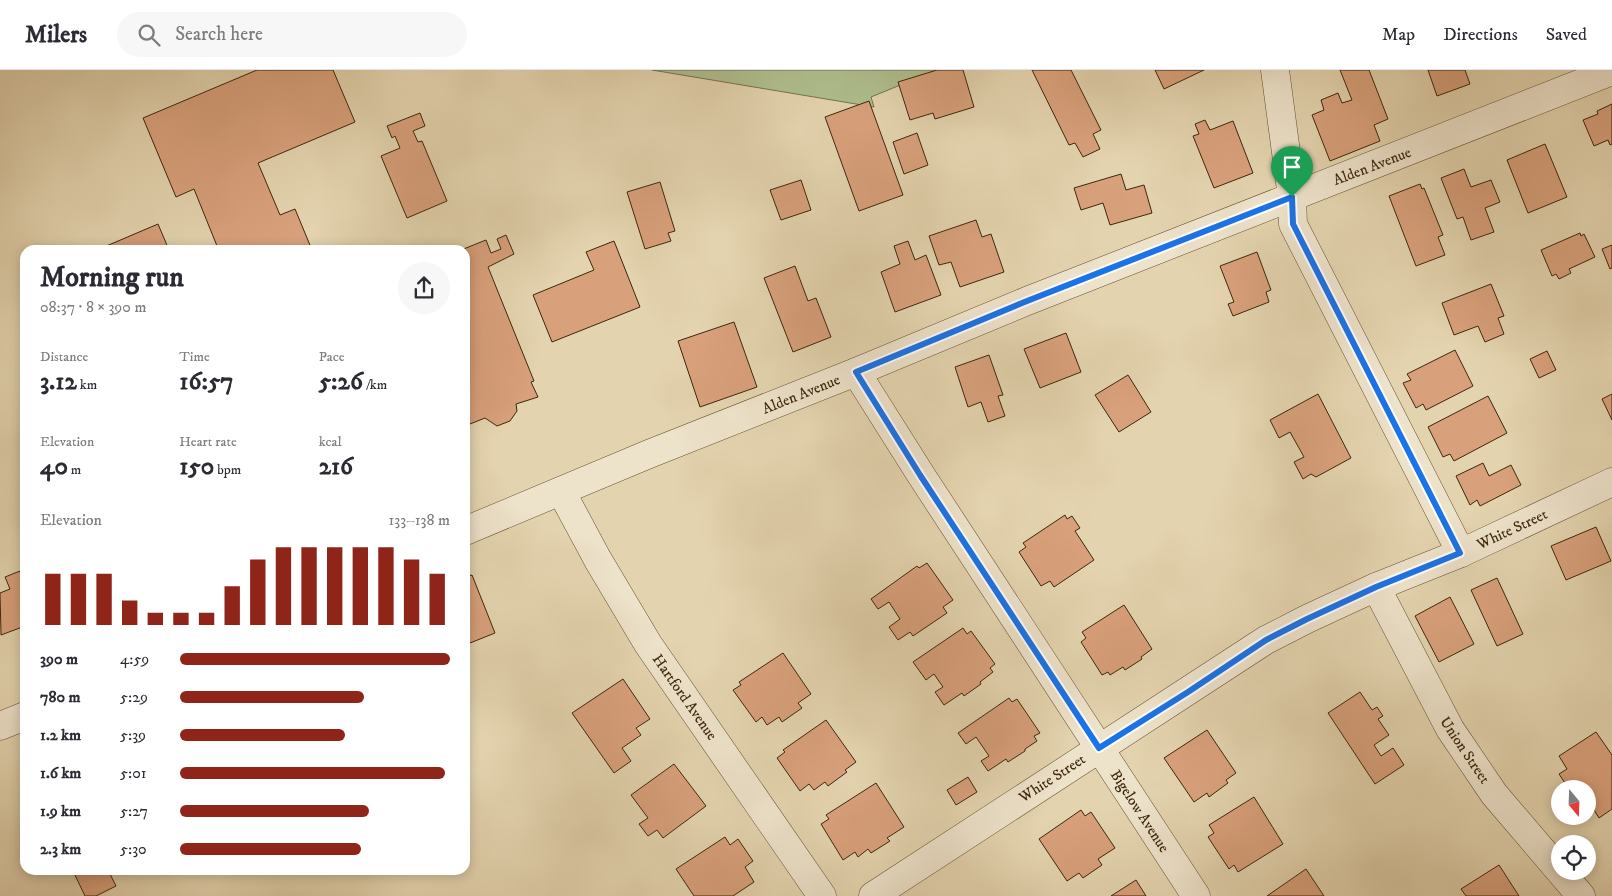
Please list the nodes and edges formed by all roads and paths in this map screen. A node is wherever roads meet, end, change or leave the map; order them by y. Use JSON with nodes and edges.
{"nodes":[{"id":1,"x":1275,"y":70,"type":"edge"},
{"id":2,"x":1612,"y":71,"type":"edge"},
{"id":3,"x":1292,"y":197,"type":"junction"},
{"id":4,"x":856,"y":372,"type":"junction"},
{"id":5,"x":1612,"y":482,"type":"edge"},
{"id":6,"x":561,"y":491,"type":"junction"},
{"id":7,"x":470,"y":530,"type":"edge"},
{"id":8,"x":1460,"y":553,"type":"junction"},
{"id":9,"x":1376,"y":587,"type":"junction"},
{"id":10,"x":20,"y":718,"type":"edge"},
{"id":11,"x":0,"y":726,"type":"edge"},
{"id":12,"x":1099,"y":748,"type":"junction"},
{"id":13,"x":822,"y":896,"type":"edge"},
{"id":14,"x":873,"y":896,"type":"edge"},
{"id":15,"x":1196,"y":896,"type":"edge"},
{"id":16,"x":1581,"y":896,"type":"edge"}],
"edges":[{"from":1,"to":3,"type":"street"},
{"from":2,"to":3,"type":"street","name":"Alden Avenue"},
{"from":3,"to":4,"type":"street","name":"Alden Avenue"},
{"from":3,"to":8,"type":"street"},
{"from":4,"to":6,"type":"street","name":"Alden Avenue"},
{"from":4,"to":12,"type":"street","name":"Bigelow Avenue"},
{"from":5,"to":8,"type":"street","name":"White Street"},
{"from":6,"to":7,"type":"street","name":"Alden Avenue"},
{"from":6,"to":13,"type":"street","name":"Hartford Avenue"},
{"from":8,"to":9,"type":"street","name":"White Street"},
{"from":9,"to":12,"type":"street","name":"White Street"},
{"from":9,"to":16,"type":"street","name":"Union Street"},
{"from":10,"to":11,"type":"street"},
{"from":12,"to":14,"type":"street","name":"White Street"},
{"from":12,"to":15,"type":"street","name":"Bigelow Avenue"}]}
